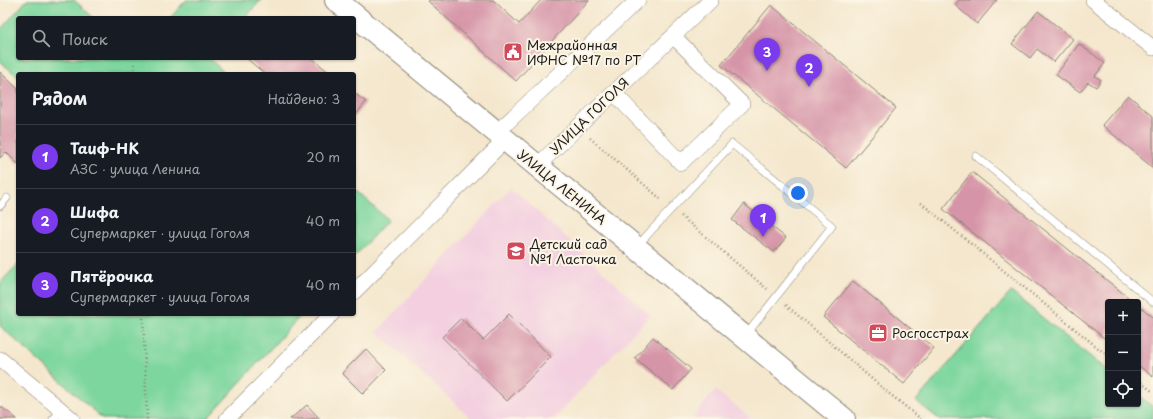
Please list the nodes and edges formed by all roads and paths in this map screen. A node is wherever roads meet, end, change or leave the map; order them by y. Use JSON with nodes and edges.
{"nodes":[{"id":1,"x":336,"y":0,"type":"edge"},
{"id":2,"x":638,"y":0,"type":"edge"},
{"id":3,"x":711,"y":0,"type":"edge"},
{"id":4,"x":1094,"y":0,"type":"edge"},
{"id":5,"x":355,"y":16,"type":"edge"},
{"id":6,"x":356,"y":16,"type":"edge"},
{"id":7,"x":673,"y":36,"type":"junction"},
{"id":8,"x":1153,"y":48,"type":"edge"},
{"id":9,"x":134,"y":64,"type":"dead end"},
{"id":10,"x":134,"y":72,"type":"edge"},
{"id":11,"x":614,"y":93,"type":"junction"},
{"id":12,"x":577,"y":127,"type":"junction"},
{"id":13,"x":501,"y":136,"type":"junction"},
{"id":14,"x":976,"y":156,"type":"dead end"},
{"id":15,"x":537,"y":166,"type":"junction"},
{"id":16,"x":7,"y":198,"type":"dead end"},
{"id":17,"x":921,"y":203,"type":"dead end"},
{"id":18,"x":0,"y":206,"type":"edge"},
{"id":19,"x":672,"y":209,"type":"junction"},
{"id":20,"x":636,"y":247,"type":"junction"},
{"id":21,"x":356,"y":290,"type":"edge"},
{"id":22,"x":776,"y":296,"type":"junction"},
{"id":23,"x":1153,"y":302,"type":"edge"},
{"id":24,"x":143,"y":316,"type":"edge"},
{"id":25,"x":330,"y":316,"type":"edge"},
{"id":26,"x":744,"y":337,"type":"junction"},
{"id":27,"x":1105,"y":354,"type":"edge"},
{"id":28,"x":0,"y":359,"type":"edge"},
{"id":29,"x":1141,"y":382,"type":"edge"},
{"id":30,"x":1153,"y":392,"type":"edge"},
{"id":31,"x":62,"y":416,"type":"edge"},
{"id":32,"x":147,"y":419,"type":"edge"},
{"id":33,"x":227,"y":419,"type":"edge"},
{"id":34,"x":844,"y":419,"type":"edge"},
{"id":35,"x":921,"y":419,"type":"edge"}],
"edges":[{"from":1,"to":5,"type":"main road","name":"УЛИЦА ЛЕНИНА"},
{"from":2,"to":13,"type":"street"},
{"from":3,"to":7,"type":"street","name":"УЛИЦА ГОГОЛЯ"},
{"from":4,"to":8,"type":"street"},
{"from":6,"to":13,"type":"main road","name":"УЛИЦА ЛЕНИНА"},
{"from":7,"to":11,"type":"street","name":"УЛИЦА ГОГОЛЯ"},
{"from":7,"to":11,"type":"street"},
{"from":9,"to":10,"type":"path"},
{"from":11,"to":12,"type":"street","name":"УЛИЦА ГОГОЛЯ"},
{"from":12,"to":15,"type":"street","name":"УЛИЦА ГОГОЛЯ"},
{"from":12,"to":19,"type":"path"},
{"from":13,"to":15,"type":"main road","name":"УЛИЦА ЛЕНИНА"},
{"from":13,"to":21,"type":"street"},
{"from":14,"to":23,"type":"lane"},
{"from":15,"to":20,"type":"main road","name":"УЛИЦА ЛЕНИНА"},
{"from":16,"to":18,"type":"lane"},
{"from":17,"to":27,"type":"path"},
{"from":19,"to":20,"type":"lane"},
{"from":19,"to":22,"type":"path"},
{"from":19,"to":22,"type":"lane"},
{"from":20,"to":26,"type":"main road","name":"УЛИЦА ЛЕНИНА"},
{"from":22,"to":26,"type":"lane"},
{"from":22,"to":35,"type":"path"},
{"from":24,"to":32,"type":"path"},
{"from":25,"to":33,"type":"street"},
{"from":26,"to":34,"type":"main road","name":"УЛИЦА ЛЕНИНА"},
{"from":28,"to":31,"type":"street"},
{"from":29,"to":30,"type":"path"}]}
